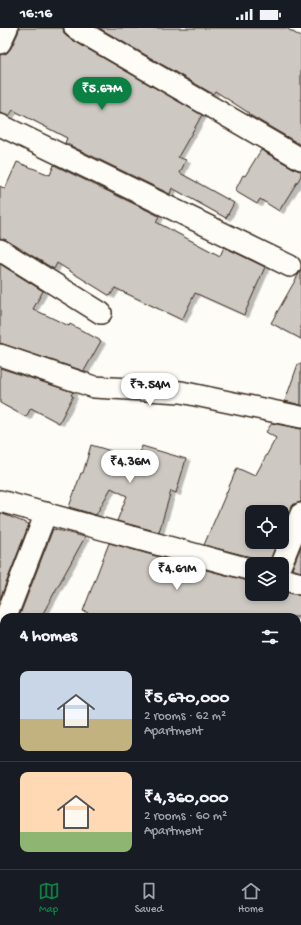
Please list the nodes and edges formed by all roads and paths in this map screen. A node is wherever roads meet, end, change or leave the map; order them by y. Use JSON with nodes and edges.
{"nodes":[{"id":1,"x":7,"y":28,"type":"edge"},
{"id":2,"x":75,"y":28,"type":"edge"},
{"id":3,"x":0,"y":43,"type":"edge"},
{"id":4,"x":0,"y":125,"type":"edge"},
{"id":5,"x":301,"y":159,"type":"edge"},
{"id":6,"x":0,"y":250,"type":"edge"},
{"id":7,"x":290,"y":266,"type":"dead end"},
{"id":8,"x":101,"y":313,"type":"dead end"},
{"id":9,"x":0,"y":355,"type":"edge"},
{"id":10,"x":301,"y":417,"type":"edge"},
{"id":11,"x":0,"y":501,"type":"edge"},
{"id":12,"x":46,"y":513,"type":"junction"},
{"id":13,"x":301,"y":514,"type":"edge"},
{"id":14,"x":284,"y":557,"type":"edge"},
{"id":15,"x":245,"y":568,"type":"edge"},
{"id":16,"x":289,"y":581,"type":"edge"},
{"id":17,"x":301,"y":584,"type":"edge"},
{"id":18,"x":8,"y":613,"type":"edge"}],
"edges":[{"from":1,"to":3,"type":"street"},
{"from":2,"to":5,"type":"street"},
{"from":4,"to":7,"type":"street"},
{"from":6,"to":8,"type":"street"},
{"from":9,"to":10,"type":"street"},
{"from":11,"to":12,"type":"street"},
{"from":12,"to":15,"type":"street"},
{"from":12,"to":18,"type":"street"},
{"from":13,"to":14,"type":"street"},
{"from":16,"to":17,"type":"street"}]}
